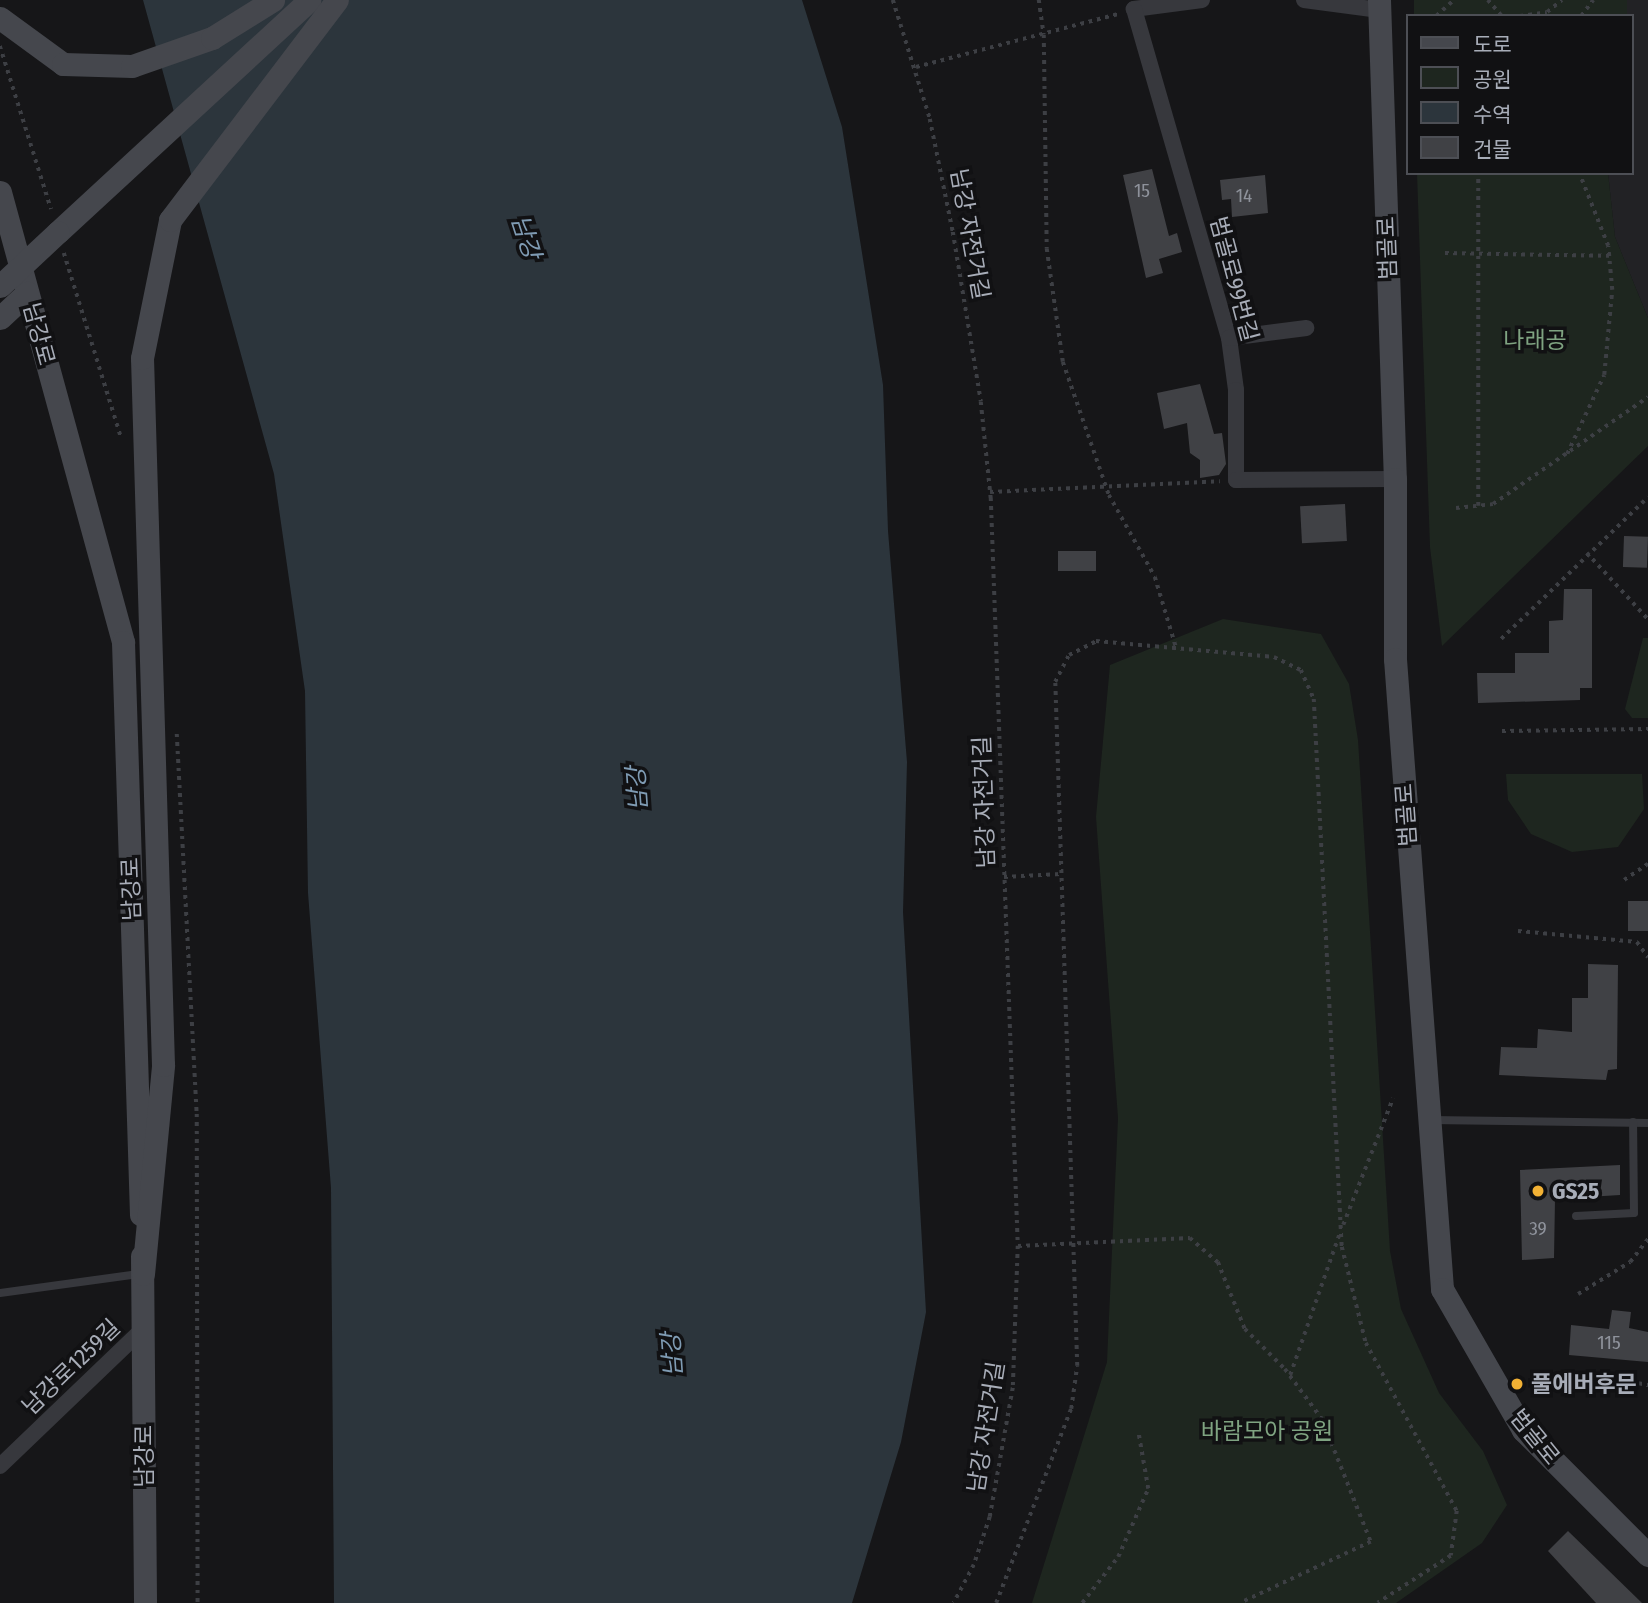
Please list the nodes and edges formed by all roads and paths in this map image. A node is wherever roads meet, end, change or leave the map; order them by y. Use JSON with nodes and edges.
{"nodes":[{"id":1,"x":273,"y":0,"type":"edge"},
{"id":2,"x":309,"y":0,"type":"edge"},
{"id":3,"x":337,"y":0,"type":"edge"},
{"id":4,"x":893,"y":0,"type":"edge"},
{"id":5,"x":1039,"y":0,"type":"edge"},
{"id":6,"x":1202,"y":0,"type":"edge"},
{"id":7,"x":1304,"y":0,"type":"edge"},
{"id":8,"x":1454,"y":0,"type":"edge"},
{"id":9,"x":1488,"y":0,"type":"edge"},
{"id":10,"x":1562,"y":0,"type":"edge"},
{"id":11,"x":1133,"y":5,"type":"edge"},
{"id":12,"x":1379,"y":5,"type":"edge"},
{"id":13,"x":1438,"y":14,"type":"edge"},
{"id":14,"x":1500,"y":14,"type":"edge"},
{"id":15,"x":1533,"y":14,"type":"edge"},
{"id":16,"x":0,"y":18,"type":"edge"},
{"id":17,"x":1044,"y":35,"type":"junction"},
{"id":18,"x":915,"y":67,"type":"junction"},
{"id":19,"x":1478,"y":175,"type":"edge"},
{"id":20,"x":1580,"y":175,"type":"edge"},
{"id":21,"x":0,"y":192,"type":"edge"},
{"id":22,"x":5,"y":230,"type":"edge"},
{"id":23,"x":1478,"y":252,"type":"junction"},
{"id":24,"x":1445,"y":253,"type":"dead end"},
{"id":25,"x":1609,"y":256,"type":"junction"},
{"id":26,"x":0,"y":284,"type":"edge"},
{"id":27,"x":27,"y":293,"type":"junction"},
{"id":28,"x":2,"y":316,"type":"edge"},
{"id":29,"x":1306,"y":328,"type":"dead end"},
{"id":30,"x":1229,"y":338,"type":"junction"},
{"id":31,"x":1648,"y":397,"type":"edge"},
{"id":32,"x":1567,"y":454,"type":"junction"},
{"id":33,"x":1395,"y":479,"type":"junction"},
{"id":34,"x":1236,"y":480,"type":"junction"},
{"id":35,"x":1106,"y":485,"type":"junction"},
{"id":36,"x":989,"y":492,"type":"junction"},
{"id":37,"x":1648,"y":497,"type":"edge"},
{"id":38,"x":1478,"y":506,"type":"junction"},
{"id":39,"x":1456,"y":508,"type":"dead end"},
{"id":40,"x":1587,"y":553,"type":"junction"},
{"id":41,"x":1648,"y":619,"type":"edge"},
{"id":42,"x":1501,"y":639,"type":"dead end"},
{"id":43,"x":1176,"y":647,"type":"junction"},
{"id":44,"x":1648,"y":729,"type":"edge"},
{"id":45,"x":1502,"y":731,"type":"dead end"},
{"id":46,"x":1648,"y":864,"type":"edge"},
{"id":47,"x":1061,"y":874,"type":"junction"},
{"id":48,"x":1004,"y":877,"type":"junction"},
{"id":49,"x":1624,"y":880,"type":"dead end"},
{"id":50,"x":1518,"y":931,"type":"dead end"},
{"id":51,"x":1648,"y":957,"type":"edge"},
{"id":52,"x":1393,"y":1098,"type":"dead end"},
{"id":53,"x":1427,"y":1120,"type":"junction"},
{"id":54,"x":1633,"y":1122,"type":"junction"},
{"id":55,"x":1648,"y":1123,"type":"edge"},
{"id":56,"x":1576,"y":1216,"type":"dead end"},
{"id":57,"x":1342,"y":1228,"type":"junction"},
{"id":58,"x":1648,"y":1239,"type":"edge"},
{"id":59,"x":1073,"y":1244,"type":"junction"},
{"id":60,"x":1018,"y":1246,"type":"junction"},
{"id":61,"x":143,"y":1274,"type":"junction"},
{"id":62,"x":0,"y":1293,"type":"edge"},
{"id":63,"x":1578,"y":1294,"type":"dead end"},
{"id":64,"x":144,"y":1329,"type":"junction"},
{"id":65,"x":1290,"y":1375,"type":"junction"},
{"id":66,"x":1605,"y":1377,"type":"dead end"},
{"id":67,"x":1648,"y":1385,"type":"edge"},
{"id":68,"x":1139,"y":1431,"type":"dead end"},
{"id":69,"x":0,"y":1466,"type":"edge"},
{"id":70,"x":1648,"y":1555,"type":"edge"},
{"id":71,"x":145,"y":1603,"type":"edge"},
{"id":72,"x":954,"y":1603,"type":"edge"},
{"id":73,"x":996,"y":1603,"type":"edge"},
{"id":74,"x":1082,"y":1603,"type":"edge"},
{"id":75,"x":1241,"y":1603,"type":"edge"},
{"id":76,"x":1378,"y":1603,"type":"edge"}],
"edges":[{"from":1,"to":16,"type":"street"},
{"from":2,"to":26,"type":"street","bridge":true},
{"from":3,"to":61,"type":"street","bridge":true},
{"from":4,"to":18,"type":"path","name":"남강 자전거길"},
{"from":5,"to":17,"type":"path"},
{"from":6,"to":11,"type":"street"},
{"from":7,"to":12,"type":"street"},
{"from":8,"to":13,"type":"path"},
{"from":9,"to":14,"type":"path"},
{"from":10,"to":15,"type":"path"},
{"from":11,"to":17,"type":"path"},
{"from":11,"to":30,"type":"street","name":"범골로99번길"},
{"from":12,"to":33,"type":"street","name":"범골로"},
{"from":17,"to":18,"type":"path"},
{"from":17,"to":35,"type":"path"},
{"from":18,"to":36,"type":"path","name":"남강 자전거길"},
{"from":19,"to":23,"type":"path"},
{"from":20,"to":25,"type":"path"},
{"from":21,"to":22,"type":"street","name":"남강로"},
{"from":22,"to":27,"type":"street","name":"남강로"},
{"from":23,"to":24,"type":"path"},
{"from":23,"to":25,"type":"path"},
{"from":23,"to":38,"type":"path"},
{"from":25,"to":32,"type":"path"},
{"from":26,"to":28,"type":"street"},
{"from":27,"to":28,"type":"street"},
{"from":27,"to":61,"type":"street","name":"남강로"},
{"from":29,"to":30,"type":"street"},
{"from":30,"to":34,"type":"street","name":"범골로99번길"},
{"from":31,"to":32,"type":"path"},
{"from":32,"to":38,"type":"path"},
{"from":33,"to":34,"type":"street"},
{"from":33,"to":53,"type":"street","name":"범골로"},
{"from":34,"to":35,"type":"path"},
{"from":35,"to":36,"type":"path"},
{"from":35,"to":43,"type":"path"},
{"from":36,"to":48,"type":"path","name":"남강 자전거길"},
{"from":37,"to":40,"type":"path"},
{"from":38,"to":39,"type":"path"},
{"from":40,"to":41,"type":"path"},
{"from":40,"to":42,"type":"path"},
{"from":43,"to":47,"type":"path"},
{"from":43,"to":57,"type":"path"},
{"from":44,"to":45,"type":"path"},
{"from":46,"to":49,"type":"path"},
{"from":47,"to":48,"type":"path"},
{"from":47,"to":59,"type":"path"},
{"from":48,"to":60,"type":"path","name":"남강 자전거길"},
{"from":50,"to":51,"type":"path"},
{"from":52,"to":57,"type":"path"},
{"from":53,"to":54,"type":"lane"},
{"from":53,"to":70,"type":"street","name":"범골로"},
{"from":54,"to":55,"type":"lane"},
{"from":54,"to":56,"type":"lane"},
{"from":57,"to":65,"type":"path"},
{"from":57,"to":76,"type":"path"},
{"from":58,"to":63,"type":"path"},
{"from":59,"to":60,"type":"path"},
{"from":59,"to":65,"type":"path"},
{"from":59,"to":73,"type":"path"},
{"from":60,"to":72,"type":"path","name":"남강 자전거길"},
{"from":61,"to":62,"type":"lane"},
{"from":61,"to":64,"type":"street","name":"남강로"},
{"from":64,"to":69,"type":"street","name":"남강로1259길"},
{"from":64,"to":71,"type":"street","name":"남강로"},
{"from":65,"to":75,"type":"path"},
{"from":66,"to":67,"type":"path"},
{"from":68,"to":74,"type":"path"}]}
